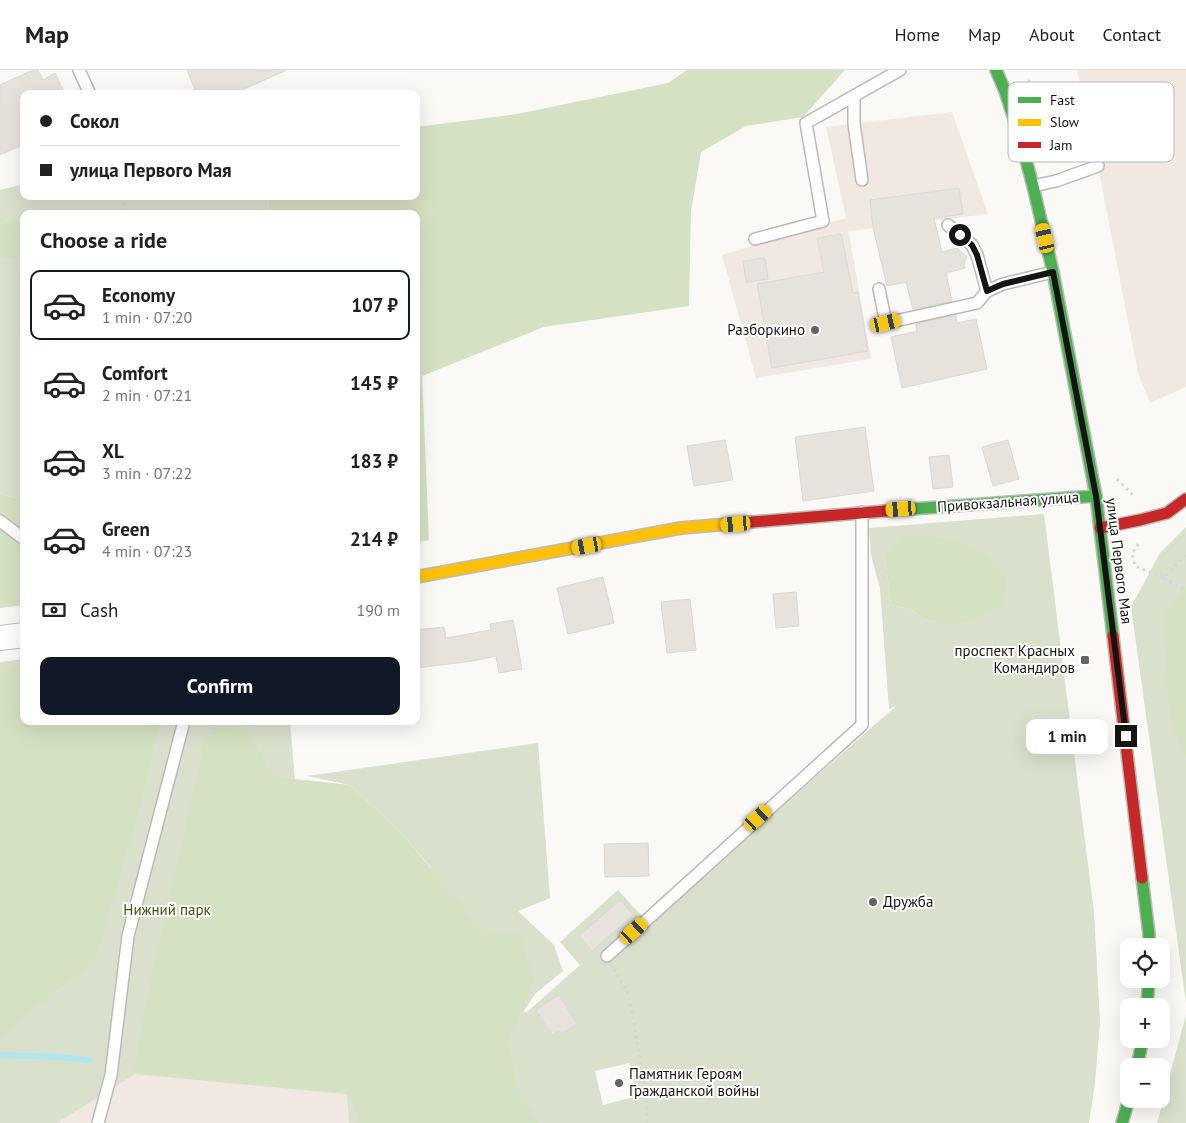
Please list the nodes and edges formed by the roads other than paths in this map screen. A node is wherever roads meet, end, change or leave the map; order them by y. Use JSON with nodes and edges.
{"nodes":[{"id":1,"x":79,"y":70,"type":"edge"},
{"id":2,"x":900,"y":70,"type":"edge"},
{"id":3,"x":996,"y":70,"type":"edge"},
{"id":4,"x":88,"y":90,"type":"edge"},
{"id":5,"x":854,"y":96,"type":"junction"},
{"id":6,"x":1008,"y":100,"type":"edge"},
{"id":7,"x":1026,"y":162,"type":"edge"},
{"id":8,"x":1098,"y":166,"type":"dead end"},
{"id":9,"x":862,"y":180,"type":"dead end"},
{"id":10,"x":1033,"y":186,"type":"junction"},
{"id":11,"x":948,"y":226,"type":"dead end"},
{"id":12,"x":755,"y":239,"type":"dead end"},
{"id":13,"x":1053,"y":272,"type":"junction"},
{"id":14,"x":879,"y":290,"type":"dead end"},
{"id":15,"x":987,"y":291,"type":"junction"},
{"id":16,"x":1096,"y":496,"type":"junction"},
{"id":17,"x":1186,"y":499,"type":"edge"},
{"id":18,"x":862,"y":512,"type":"junction"},
{"id":19,"x":0,"y":521,"type":"edge"},
{"id":20,"x":1100,"y":528,"type":"junction"},
{"id":21,"x":20,"y":536,"type":"edge"},
{"id":22,"x":420,"y":576,"type":"edge"},
{"id":23,"x":20,"y":636,"type":"edge"},
{"id":24,"x":0,"y":638,"type":"edge"},
{"id":25,"x":183,"y":725,"type":"edge"},
{"id":26,"x":1149,"y":938,"type":"edge"},
{"id":27,"x":607,"y":956,"type":"road end"},
{"id":28,"x":1126,"y":1108,"type":"edge"},
{"id":29,"x":98,"y":1123,"type":"edge"},
{"id":30,"x":1122,"y":1123,"type":"edge"}],
"edges":[{"from":1,"to":4,"type":"lane"},
{"from":2,"to":5,"type":"lane"},
{"from":3,"to":6,"type":"main road","name":"улица Первого Мая"},
{"from":5,"to":9,"type":"lane"},
{"from":5,"to":12,"type":"lane"},
{"from":7,"to":10,"type":"main road","name":"улица Первого Мая"},
{"from":8,"to":10,"type":"lane"},
{"from":10,"to":13,"type":"main road","name":"улица Первого Мая"},
{"from":11,"to":15,"type":"lane"},
{"from":13,"to":15,"type":"lane"},
{"from":13,"to":16,"type":"main road","name":"улица Первого Мая"},
{"from":14,"to":15,"type":"lane"},
{"from":16,"to":18,"type":"main road","name":"Привокзальная улица"},
{"from":16,"to":20,"type":"main road","name":"улица Первого Мая"},
{"from":17,"to":20,"type":"main road"},
{"from":18,"to":22,"type":"main road","name":"Привокзальная улица"},
{"from":18,"to":27,"type":"lane"},
{"from":19,"to":21,"type":"lane"},
{"from":20,"to":26,"type":"main road","name":"улица Первого Мая"},
{"from":23,"to":24,"type":"street"},
{"from":25,"to":29,"type":"lane"},
{"from":28,"to":30,"type":"main road"}]}
